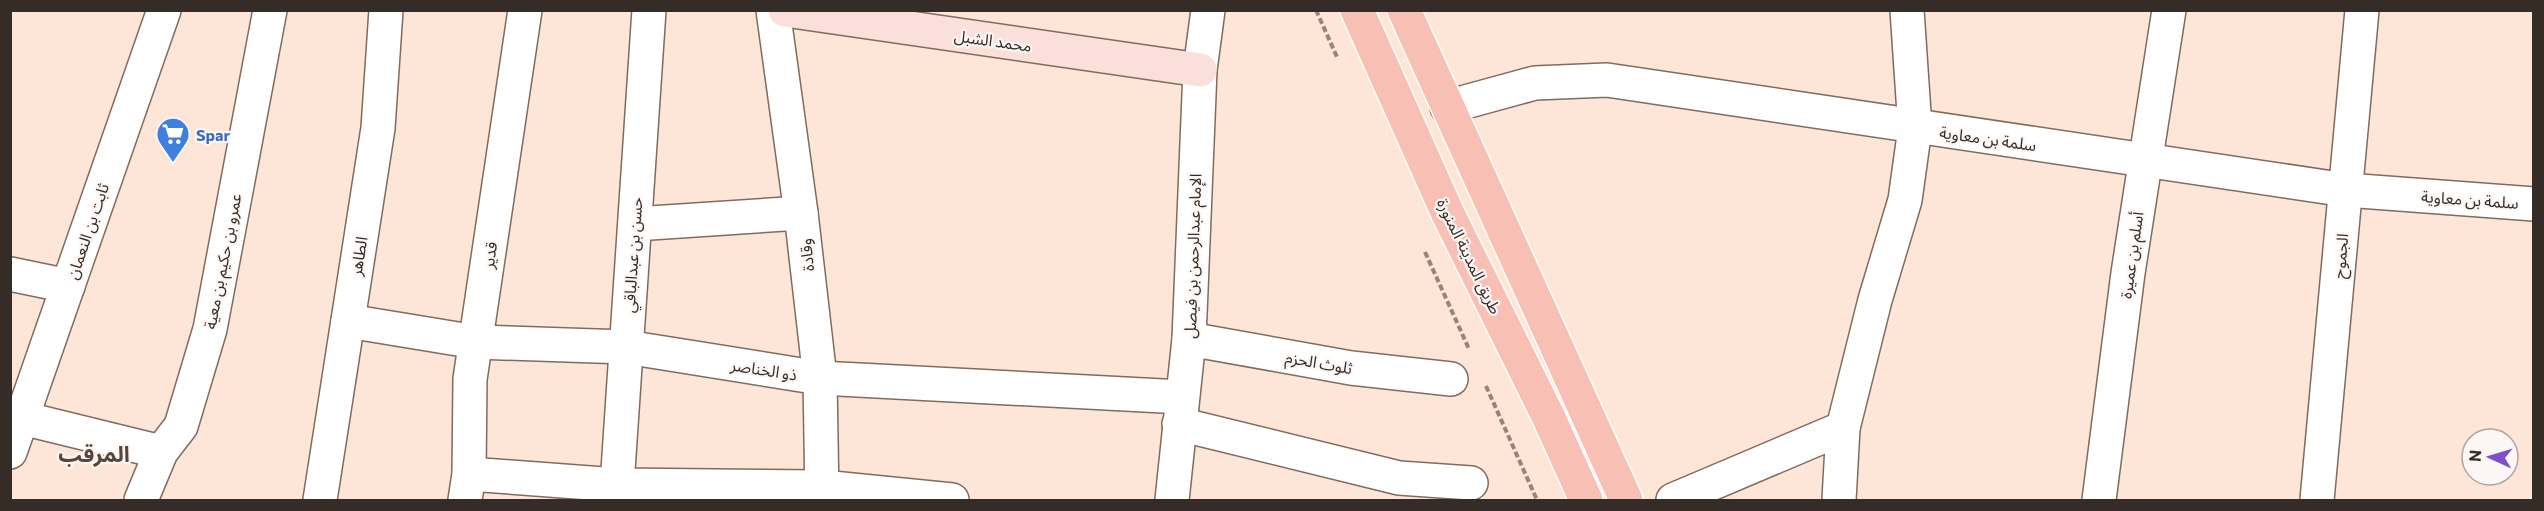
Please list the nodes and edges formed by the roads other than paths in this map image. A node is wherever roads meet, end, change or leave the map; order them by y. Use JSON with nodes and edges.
{"nodes":[{"id":1,"x":164,"y":10,"type":"edge"},
{"id":2,"x":270,"y":10,"type":"edge"},
{"id":3,"x":386,"y":10,"type":"edge"},
{"id":4,"x":525,"y":10,"type":"edge"},
{"id":5,"x":649,"y":10,"type":"edge"},
{"id":6,"x":773,"y":10,"type":"edge"},
{"id":7,"x":785,"y":10,"type":"edge"},
{"id":8,"x":1208,"y":10,"type":"edge"},
{"id":9,"x":1357,"y":10,"type":"edge"},
{"id":10,"x":1404,"y":10,"type":"edge"},
{"id":11,"x":1907,"y":10,"type":"edge"},
{"id":12,"x":2169,"y":10,"type":"edge"},
{"id":13,"x":2362,"y":10,"type":"edge"},
{"id":14,"x":860,"y":16,"type":"edge"},
{"id":15,"x":1200,"y":70,"type":"junction"},
{"id":16,"x":1446,"y":107,"type":"junction"},
{"id":17,"x":1916,"y":128,"type":"junction"},
{"id":18,"x":2145,"y":160,"type":"junction"},
{"id":19,"x":2346,"y":190,"type":"junction"},
{"id":20,"x":2534,"y":204,"type":"edge"},
{"id":21,"x":801,"y":213,"type":"junction"},
{"id":22,"x":635,"y":224,"type":"junction"},
{"id":23,"x":10,"y":274,"type":"edge"},
{"id":24,"x":68,"y":286,"type":"junction"},
{"id":25,"x":348,"y":321,"type":"junction"},
{"id":26,"x":1189,"y":339,"type":"junction"},
{"id":27,"x":476,"y":342,"type":"junction"},
{"id":28,"x":626,"y":347,"type":"junction"},
{"id":29,"x":1523,"y":365,"type":"junction"},
{"id":30,"x":1567,"y":366,"type":"junction"},
{"id":31,"x":820,"y":378,"type":"junction"},
{"id":32,"x":1451,"y":379,"type":"dead end"},
{"id":33,"x":1181,"y":411,"type":"junction"},
{"id":34,"x":16,"y":416,"type":"edge"},
{"id":35,"x":1843,"y":428,"type":"junction"},
{"id":36,"x":10,"y":452,"type":"edge"},
{"id":37,"x":161,"y":452,"type":"junction"},
{"id":38,"x":1471,"y":483,"type":"dead end"},
{"id":39,"x":467,"y":487,"type":"edge"},
{"id":40,"x":1397,"y":489,"type":"edge"},
{"id":41,"x":616,"y":493,"type":"edge"},
{"id":42,"x":822,"y":494,"type":"edge"},
{"id":43,"x":141,"y":501,"type":"edge"},
{"id":44,"x":320,"y":501,"type":"edge"},
{"id":45,"x":952,"y":501,"type":"edge"},
{"id":46,"x":1172,"y":501,"type":"edge"},
{"id":47,"x":1586,"y":501,"type":"edge"},
{"id":48,"x":1626,"y":501,"type":"edge"},
{"id":49,"x":1673,"y":501,"type":"edge"},
{"id":50,"x":1839,"y":501,"type":"edge"},
{"id":51,"x":2099,"y":501,"type":"edge"},
{"id":52,"x":2317,"y":501,"type":"edge"}],
"edges":[{"from":1,"to":24,"type":"street","name":"ثابت بن النعمان"},
{"from":2,"to":37,"type":"street","name":"عمرو بن حكيم بن معية"},
{"from":3,"to":25,"type":"street","name":"الطاهر"},
{"from":4,"to":27,"type":"street","name":"قدير"},
{"from":5,"to":22,"type":"street","name":"حسن بن عبدالباقي"},
{"from":6,"to":21,"type":"street","name":"وقادة"},
{"from":7,"to":14,"type":"street","name":"محمد الشبل"},
{"from":8,"to":15,"type":"street","name":"الإمام عبدالرحمن بن فيصل"},
{"from":9,"to":29,"type":"main road","name":"طريق المدينة المنورة"},
{"from":10,"to":16,"type":"main road"},
{"from":11,"to":17,"type":"street"},
{"from":12,"to":18,"type":"street","name":"أسلم بن عميرة"},
{"from":13,"to":19,"type":"street","name":"الجموح"},
{"from":14,"to":15,"type":"street","name":"محمد الشبل"},
{"from":15,"to":26,"type":"street","name":"الإمام عبدالرحمن بن فيصل"},
{"from":16,"to":17,"type":"street","name":"سلمة بن معاوية"},
{"from":16,"to":30,"type":"main road"},
{"from":17,"to":18,"type":"street","name":"سلمة بن معاوية"},
{"from":17,"to":35,"type":"street"},
{"from":18,"to":19,"type":"street","name":"سلمة بن معاوية"},
{"from":18,"to":51,"type":"street","name":"أسلم بن عميرة"},
{"from":19,"to":20,"type":"street","name":"سلمة بن معاوية"},
{"from":19,"to":52,"type":"street","name":"الجموح"},
{"from":21,"to":22,"type":"street"},
{"from":21,"to":31,"type":"street","name":"وقادة"},
{"from":22,"to":28,"type":"street","name":"حسن بن عبدالباقي"},
{"from":23,"to":24,"type":"street"},
{"from":24,"to":34,"type":"street","name":"ثابت بن النعمان"},
{"from":25,"to":27,"type":"street","name":"ذو الخناصر"},
{"from":25,"to":44,"type":"street","name":"الطاهر"},
{"from":26,"to":32,"type":"street","name":"ثلوث الحزم"},
{"from":26,"to":33,"type":"street","name":"الإمام عبدالرحمن بن فيصل"},
{"from":27,"to":28,"type":"street","name":"ذو الخناصر"},
{"from":27,"to":39,"type":"street","name":"قدير"},
{"from":28,"to":31,"type":"street","name":"ذو الخناصر"},
{"from":28,"to":41,"type":"street","name":"حسن بن عبدالباقي"},
{"from":29,"to":30,"type":"main road"},
{"from":29,"to":47,"type":"main road","name":"طريق المدينة المنورة"},
{"from":30,"to":48,"type":"main road"},
{"from":31,"to":33,"type":"street","name":"ذو الخناصر"},
{"from":31,"to":42,"type":"street","name":"وقادة"},
{"from":33,"to":40,"type":"street","name":"ذو الخناصر"},
{"from":33,"to":46,"type":"street","name":"الإمام عبدالرحمن بن فيصل"},
{"from":34,"to":36,"type":"street","name":"ثابت بن النعمان"},
{"from":34,"to":37,"type":"street"},
{"from":35,"to":49,"type":"street"},
{"from":35,"to":50,"type":"street"},
{"from":37,"to":43,"type":"street","name":"عمرو بن حكيم بن معية"},
{"from":38,"to":40,"type":"street","name":"ذو الخناصر"},
{"from":39,"to":41,"type":"street"},
{"from":41,"to":42,"type":"street"},
{"from":42,"to":45,"type":"street"}]}
